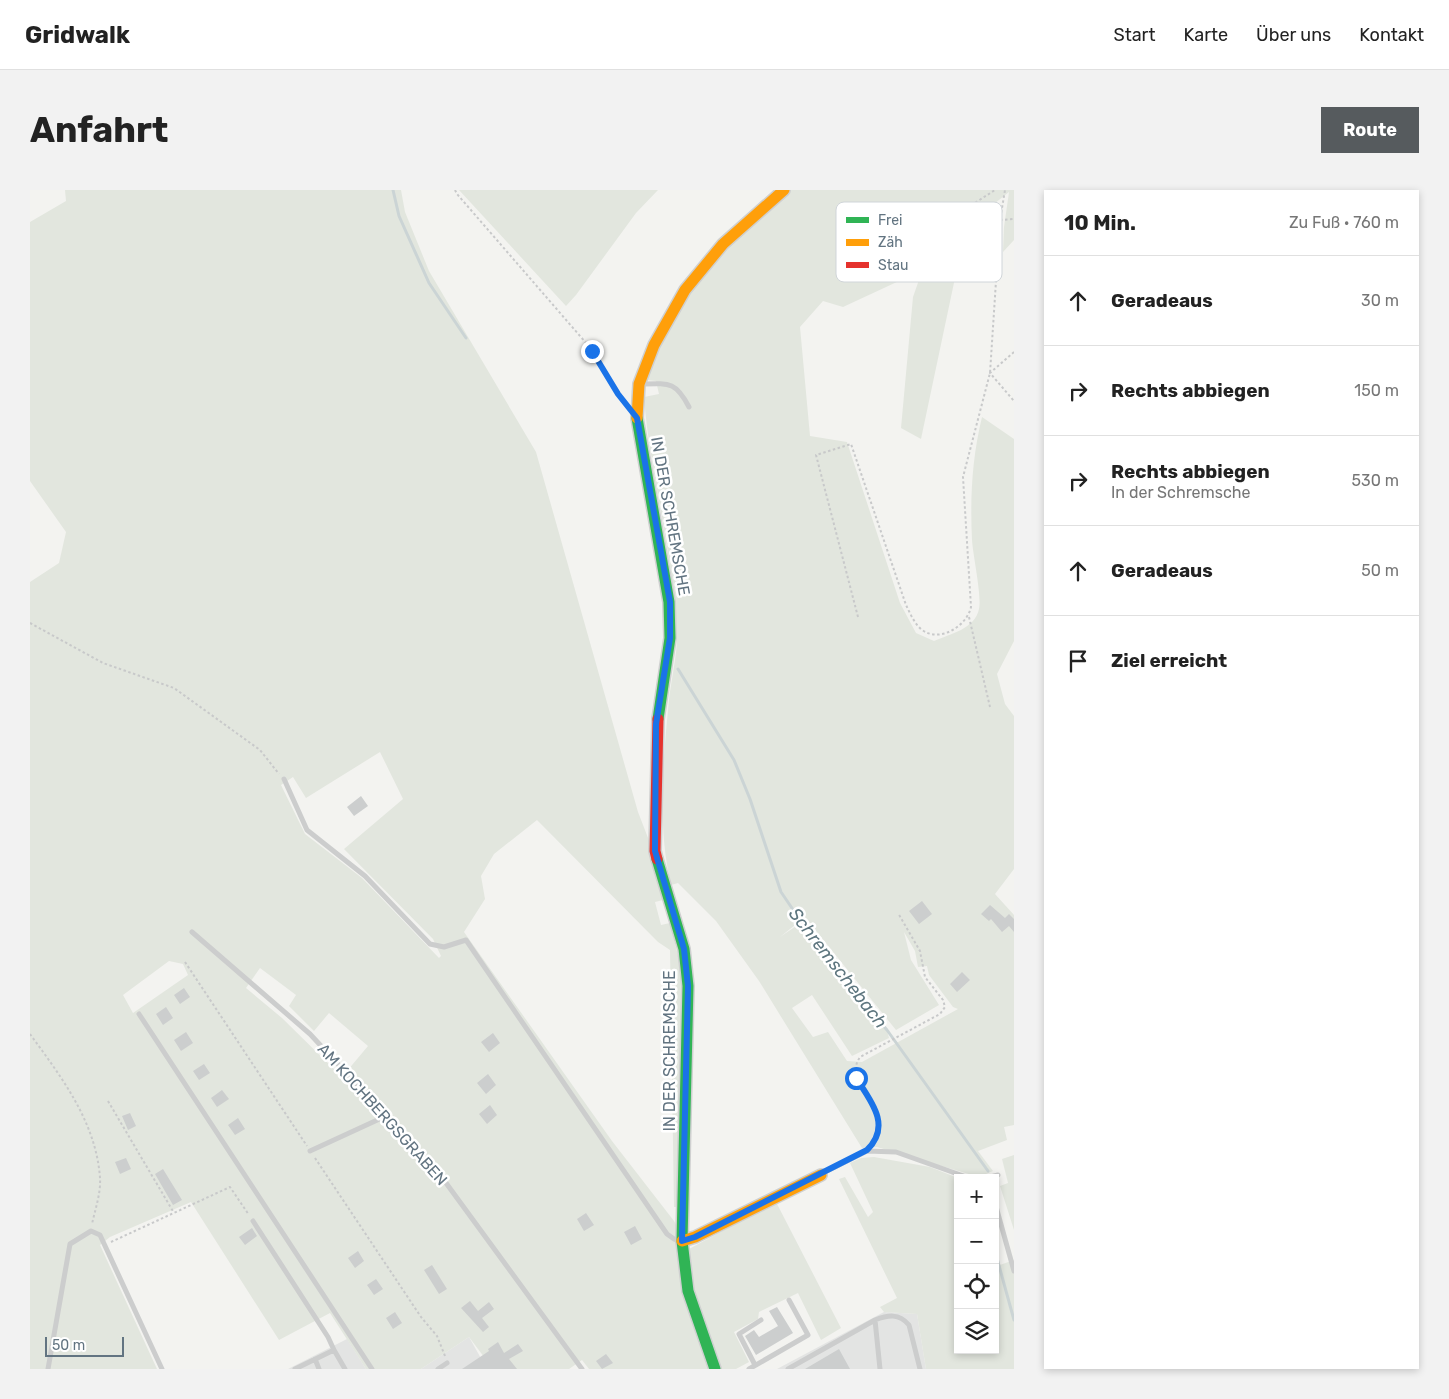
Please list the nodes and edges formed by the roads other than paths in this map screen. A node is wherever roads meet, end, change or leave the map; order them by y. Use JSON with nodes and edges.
{"nodes":[{"id":1,"x":784,"y":190,"type":"edge"},
{"id":2,"x":639,"y":384,"type":"junction"},
{"id":3,"x":689,"y":408,"type":"dead end"},
{"id":4,"x":284,"y":779,"type":"road end"},
{"id":5,"x":192,"y":932,"type":"dead end"},
{"id":6,"x":139,"y":1014,"type":"dead end"},
{"id":7,"x":386,"y":1116,"type":"junction"},
{"id":8,"x":310,"y":1151,"type":"road end"},
{"id":9,"x":958,"y":1174,"type":"edge"},
{"id":10,"x":821,"y":1175,"type":"joint"},
{"id":11,"x":999,"y":1217,"type":"edge"},
{"id":12,"x":253,"y":1221,"type":"road end"},
{"id":13,"x":682,"y":1241,"type":"junction"},
{"id":14,"x":1014,"y":1270,"type":"edge"},
{"id":15,"x":788,"y":1300,"type":"dead end"},
{"id":16,"x":761,"y":1320,"type":"dead end"},
{"id":17,"x":875,"y":1320,"type":"junction"},
{"id":18,"x":334,"y":1350,"type":"junction"},
{"id":19,"x":315,"y":1359,"type":"junction"},
{"id":20,"x":447,"y":1363,"type":"road end"},
{"id":21,"x":755,"y":1365,"type":"junction"},
{"id":22,"x":48,"y":1369,"type":"edge"},
{"id":23,"x":162,"y":1369,"type":"edge"},
{"id":24,"x":295,"y":1369,"type":"edge"},
{"id":25,"x":320,"y":1369,"type":"edge"},
{"id":26,"x":345,"y":1369,"type":"edge"},
{"id":27,"x":372,"y":1369,"type":"edge"},
{"id":28,"x":438,"y":1369,"type":"edge"},
{"id":29,"x":582,"y":1369,"type":"edge"},
{"id":30,"x":715,"y":1369,"type":"edge"},
{"id":31,"x":748,"y":1369,"type":"edge"},
{"id":32,"x":788,"y":1369,"type":"edge"},
{"id":33,"x":880,"y":1369,"type":"edge"},
{"id":34,"x":920,"y":1369,"type":"edge"}],
"edges":[{"from":1,"to":2,"type":"street","name":"IN DER SCHREMSCHE"},
{"from":2,"to":3,"type":"lane"},
{"from":2,"to":13,"type":"street","name":"IN DER SCHREMSCHE"},
{"from":4,"to":13,"type":"lane"},
{"from":5,"to":7,"type":"lane","name":"AM KOCHBERGSGRABEN"},
{"from":6,"to":27,"type":"lane"},
{"from":7,"to":8,"type":"lane"},
{"from":7,"to":29,"type":"lane","name":"AM KOCHBERGSGRABEN"},
{"from":9,"to":10,"type":"lane"},
{"from":10,"to":13,"type":"street"},
{"from":11,"to":14,"type":"lane"},
{"from":12,"to":18,"type":"lane"},
{"from":13,"to":30,"type":"street","name":"IN DER SCHREMSCHE"},
{"from":15,"to":21,"type":"lane"},
{"from":16,"to":21,"type":"lane"},
{"from":17,"to":32,"type":"lane"},
{"from":17,"to":33,"type":"lane"},
{"from":17,"to":34,"type":"lane"},
{"from":18,"to":19,"type":"lane"},
{"from":18,"to":26,"type":"lane"},
{"from":19,"to":24,"type":"lane"},
{"from":19,"to":25,"type":"lane"},
{"from":20,"to":28,"type":"lane"},
{"from":21,"to":31,"type":"lane"},
{"from":22,"to":23,"type":"lane"}]}
